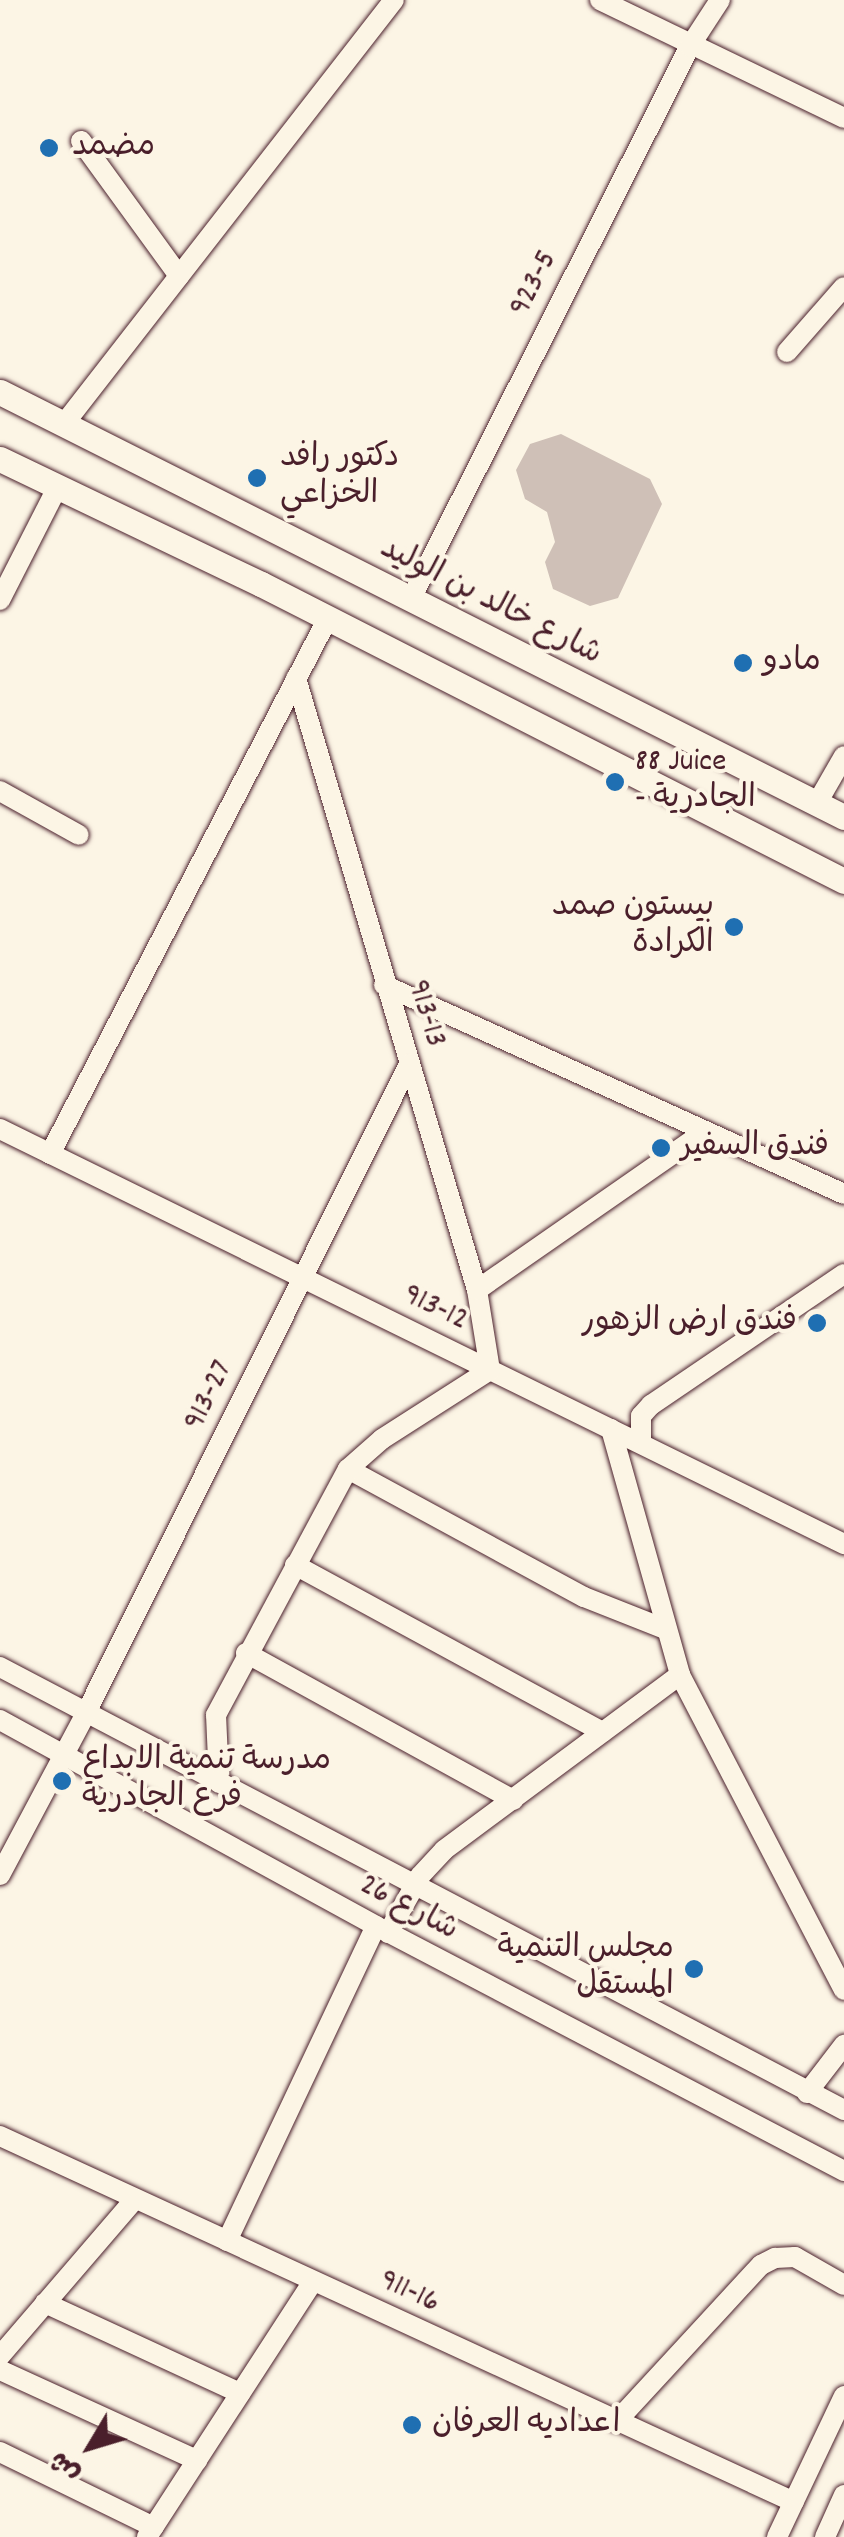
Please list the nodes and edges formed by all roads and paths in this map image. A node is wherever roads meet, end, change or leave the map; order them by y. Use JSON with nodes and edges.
{"nodes":[{"id":1,"x":394,"y":0,"type":"edge"},
{"id":2,"x":600,"y":0,"type":"edge"},
{"id":3,"x":720,"y":0,"type":"edge"},
{"id":4,"x":690,"y":46,"type":"junction"},
{"id":5,"x":844,"y":118,"type":"edge"},
{"id":6,"x":81,"y":140,"type":"dead end"},
{"id":7,"x":179,"y":276,"type":"junction"},
{"id":8,"x":844,"y":287,"type":"edge"},
{"id":9,"x":788,"y":352,"type":"dead end"},
{"id":10,"x":0,"y":392,"type":"edge"},
{"id":11,"x":64,"y":424,"type":"junction"},
{"id":12,"x":0,"y":459,"type":"edge"},
{"id":13,"x":57,"y":488,"type":"junction"},
{"id":14,"x":411,"y":599,"type":"junction"},
{"id":15,"x":0,"y":600,"type":"edge"},
{"id":16,"x":328,"y":618,"type":"junction"},
{"id":17,"x":296,"y":678,"type":"junction"},
{"id":18,"x":844,"y":756,"type":"edge"},
{"id":19,"x":0,"y":791,"type":"edge"},
{"id":20,"x":817,"y":803,"type":"junction"},
{"id":21,"x":844,"y":817,"type":"edge"},
{"id":22,"x":79,"y":835,"type":"dead end"},
{"id":23,"x":844,"y":881,"type":"edge"},
{"id":24,"x":384,"y":985,"type":"junction"},
{"id":25,"x":409,"y":1064,"type":"junction"},
{"id":26,"x":0,"y":1129,"type":"edge"},
{"id":27,"x":703,"y":1133,"type":"junction"},
{"id":28,"x":50,"y":1154,"type":"junction"},
{"id":29,"x":844,"y":1194,"type":"edge"},
{"id":30,"x":844,"y":1274,"type":"edge"},
{"id":31,"x":303,"y":1278,"type":"junction"},
{"id":32,"x":477,"y":1290,"type":"junction"},
{"id":33,"x":490,"y":1370,"type":"junction"},
{"id":34,"x":611,"y":1428,"type":"junction"},
{"id":35,"x":641,"y":1443,"type":"junction"},
{"id":36,"x":348,"y":1469,"type":"junction"},
{"id":37,"x":844,"y":1544,"type":"edge"},
{"id":38,"x":295,"y":1564,"type":"junction"},
{"id":39,"x":665,"y":1629,"type":"junction"},
{"id":40,"x":246,"y":1653,"type":"junction"},
{"id":41,"x":0,"y":1667,"type":"edge"},
{"id":42,"x":680,"y":1675,"type":"junction"},
{"id":43,"x":86,"y":1713,"type":"junction"},
{"id":44,"x":0,"y":1720,"type":"edge"},
{"id":45,"x":603,"y":1732,"type":"junction"},
{"id":46,"x":62,"y":1754,"type":"junction"},
{"id":47,"x":219,"y":1783,"type":"junction"},
{"id":48,"x":512,"y":1800,"type":"junction"},
{"id":49,"x":0,"y":1875,"type":"edge"},
{"id":50,"x":414,"y":1886,"type":"junction"},
{"id":51,"x":382,"y":1929,"type":"junction"},
{"id":52,"x":844,"y":1990,"type":"edge"},
{"id":53,"x":844,"y":2044,"type":"edge"},
{"id":54,"x":808,"y":2093,"type":"junction"},
{"id":55,"x":844,"y":2110,"type":"edge"},
{"id":56,"x":0,"y":2136,"type":"edge"},
{"id":57,"x":844,"y":2171,"type":"edge"},
{"id":58,"x":136,"y":2198,"type":"junction"},
{"id":59,"x":227,"y":2241,"type":"junction"},
{"id":60,"x":313,"y":2281,"type":"junction"},
{"id":61,"x":844,"y":2286,"type":"edge"},
{"id":62,"x":45,"y":2303,"type":"junction"},
{"id":63,"x":0,"y":2356,"type":"edge"},
{"id":64,"x":0,"y":2370,"type":"edge"},
{"id":65,"x":240,"y":2393,"type":"junction"},
{"id":66,"x":844,"y":2396,"type":"edge"},
{"id":67,"x":616,"y":2422,"type":"junction"},
{"id":68,"x":0,"y":2452,"type":"edge"},
{"id":69,"x":196,"y":2460,"type":"junction"},
{"id":70,"x":844,"y":2496,"type":"edge"},
{"id":71,"x":794,"y":2502,"type":"junction"},
{"id":72,"x":150,"y":2532,"type":"edge"},
{"id":73,"x":777,"y":2537,"type":"edge"},
{"id":74,"x":825,"y":2537,"type":"edge"}],
"edges":[{"from":1,"to":7,"type":"street"},
{"from":2,"to":4,"type":"street"},
{"from":3,"to":4,"type":"street","name":"923-5"},
{"from":4,"to":5,"type":"street"},
{"from":4,"to":14,"type":"street","name":"923-5"},
{"from":6,"to":7,"type":"street"},
{"from":7,"to":11,"type":"street"},
{"from":8,"to":9,"type":"street"},
{"from":10,"to":11,"type":"main road","name":"شارع خالد بن الوليد"},
{"from":11,"to":14,"type":"main road","name":"شارع خالد بن الوليد"},
{"from":12,"to":13,"type":"main road"},
{"from":13,"to":15,"type":"street"},
{"from":13,"to":16,"type":"main road"},
{"from":14,"to":20,"type":"main road","name":"شارع خالد بن الوليد"},
{"from":16,"to":17,"type":"street"},
{"from":16,"to":23,"type":"main road"},
{"from":17,"to":24,"type":"street","name":"913-13"},
{"from":17,"to":28,"type":"street"},
{"from":18,"to":20,"type":"street"},
{"from":19,"to":22,"type":"street"},
{"from":20,"to":21,"type":"main road","name":"شارع خالد بن الوليد"},
{"from":24,"to":25,"type":"street","name":"913-13"},
{"from":24,"to":27,"type":"street"},
{"from":25,"to":31,"type":"street","name":"913-27"},
{"from":25,"to":32,"type":"street","name":"913-13"},
{"from":26,"to":28,"type":"street","name":"913-12"},
{"from":27,"to":29,"type":"street"},
{"from":27,"to":32,"type":"street"},
{"from":28,"to":31,"type":"street","name":"913-12"},
{"from":30,"to":35,"type":"street"},
{"from":31,"to":33,"type":"street","name":"913-12"},
{"from":31,"to":43,"type":"street","name":"913-27"},
{"from":32,"to":33,"type":"street","name":"913-13"},
{"from":33,"to":34,"type":"street","name":"913-12"},
{"from":33,"to":36,"type":"street"},
{"from":34,"to":35,"type":"street","name":"913-12"},
{"from":34,"to":39,"type":"street"},
{"from":35,"to":37,"type":"street","name":"913-12"},
{"from":36,"to":38,"type":"street"},
{"from":36,"to":39,"type":"street"},
{"from":38,"to":40,"type":"street"},
{"from":38,"to":45,"type":"street"},
{"from":39,"to":42,"type":"street"},
{"from":40,"to":47,"type":"street"},
{"from":40,"to":48,"type":"street"},
{"from":41,"to":43,"type":"street","name":"شارع 26"},
{"from":42,"to":45,"type":"street"},
{"from":42,"to":52,"type":"street"},
{"from":43,"to":46,"type":"street","name":"913-27"},
{"from":43,"to":47,"type":"street","name":"شارع 26"},
{"from":44,"to":46,"type":"street","name":"شارع 26"},
{"from":45,"to":48,"type":"street"},
{"from":46,"to":49,"type":"street","name":"913-27"},
{"from":46,"to":51,"type":"street","name":"شارع 26"},
{"from":47,"to":50,"type":"street","name":"شارع 26"},
{"from":48,"to":50,"type":"street"},
{"from":50,"to":51,"type":"street"},
{"from":50,"to":54,"type":"street","name":"شارع 26"},
{"from":51,"to":57,"type":"street","name":"شارع 26"},
{"from":51,"to":59,"type":"street"},
{"from":53,"to":54,"type":"street"},
{"from":54,"to":55,"type":"street","name":"شارع 26"},
{"from":56,"to":58,"type":"street","name":"911-16"},
{"from":58,"to":59,"type":"street","name":"911-16"},
{"from":58,"to":62,"type":"street"},
{"from":59,"to":60,"type":"street","name":"911-16"},
{"from":60,"to":65,"type":"street"},
{"from":60,"to":67,"type":"street","name":"911-16"},
{"from":61,"to":67,"type":"street"},
{"from":62,"to":63,"type":"street"},
{"from":62,"to":65,"type":"street"},
{"from":64,"to":69,"type":"street"},
{"from":65,"to":69,"type":"street"},
{"from":66,"to":71,"type":"street"},
{"from":67,"to":71,"type":"street","name":"911-16"},
{"from":68,"to":72,"type":"street"},
{"from":69,"to":72,"type":"street"},
{"from":70,"to":74,"type":"street"},
{"from":71,"to":73,"type":"street"}]}
